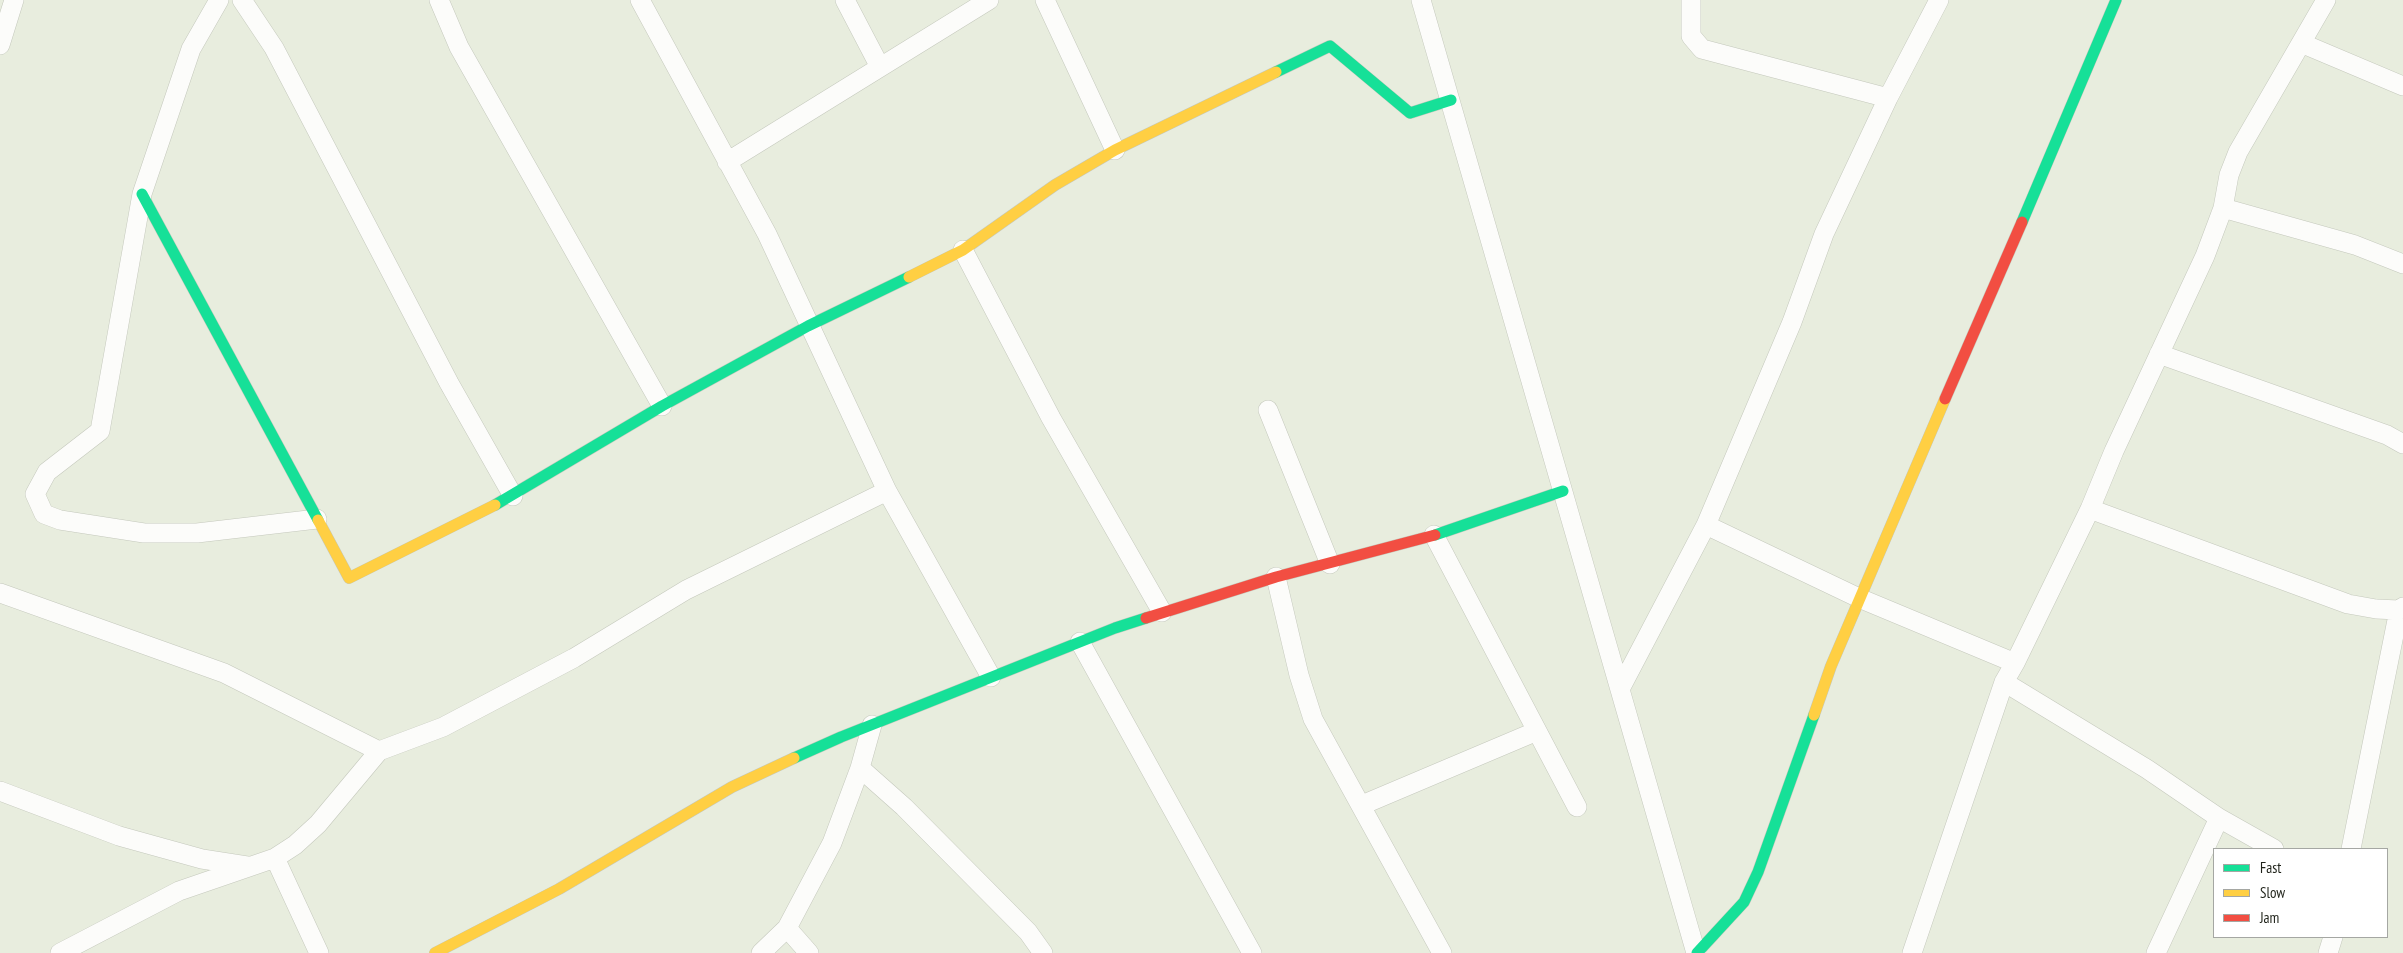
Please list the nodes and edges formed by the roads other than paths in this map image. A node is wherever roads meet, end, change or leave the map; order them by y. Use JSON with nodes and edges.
{"nodes":[{"id":1,"x":14,"y":0,"type":"edge"},
{"id":2,"x":219,"y":0,"type":"edge"},
{"id":3,"x":242,"y":0,"type":"edge"},
{"id":4,"x":439,"y":0,"type":"edge"},
{"id":5,"x":640,"y":0,"type":"edge"},
{"id":6,"x":845,"y":0,"type":"edge"},
{"id":7,"x":988,"y":0,"type":"edge"},
{"id":8,"x":1045,"y":0,"type":"edge"},
{"id":9,"x":1422,"y":0,"type":"edge"},
{"id":10,"x":1691,"y":0,"type":"edge"},
{"id":11,"x":1939,"y":0,"type":"edge"},
{"id":12,"x":2116,"y":0,"type":"edge"},
{"id":13,"x":2326,"y":0,"type":"edge"},
{"id":14,"x":2301,"y":43,"type":"junction"},
{"id":15,"x":0,"y":44,"type":"edge"},
{"id":16,"x":880,"y":67,"type":"junction"},
{"id":17,"x":2403,"y":86,"type":"edge"},
{"id":18,"x":1888,"y":98,"type":"junction"},
{"id":19,"x":1451,"y":100,"type":"junction"},
{"id":20,"x":1116,"y":150,"type":"junction"},
{"id":21,"x":727,"y":162,"type":"junction"},
{"id":22,"x":142,"y":194,"type":"junction"},
{"id":23,"x":2223,"y":208,"type":"junction"},
{"id":24,"x":963,"y":250,"type":"junction"},
{"id":25,"x":2403,"y":264,"type":"edge"},
{"id":26,"x":808,"y":326,"type":"junction"},
{"id":27,"x":2159,"y":354,"type":"junction"},
{"id":28,"x":662,"y":406,"type":"junction"},
{"id":29,"x":1268,"y":410,"type":"dead end"},
{"id":30,"x":2403,"y":444,"type":"edge"},
{"id":31,"x":887,"y":491,"type":"junction"},
{"id":32,"x":1563,"y":491,"type":"junction"},
{"id":33,"x":513,"y":496,"type":"junction"},
{"id":34,"x":2090,"y":509,"type":"junction"},
{"id":35,"x":317,"y":519,"type":"junction"},
{"id":36,"x":1706,"y":525,"type":"junction"},
{"id":37,"x":1434,"y":536,"type":"junction"},
{"id":38,"x":1330,"y":564,"type":"junction"},
{"id":39,"x":1276,"y":577,"type":"junction"},
{"id":40,"x":0,"y":593,"type":"edge"},
{"id":41,"x":1860,"y":598,"type":"junction"},
{"id":42,"x":2401,"y":608,"type":"edge"},
{"id":43,"x":1162,"y":612,"type":"junction"},
{"id":44,"x":1080,"y":642,"type":"junction"},
{"id":45,"x":2015,"y":663,"type":"junction"},
{"id":46,"x":992,"y":677,"type":"junction"},
{"id":47,"x":2004,"y":682,"type":"junction"},
{"id":48,"x":1620,"y":689,"type":"junction"},
{"id":49,"x":872,"y":725,"type":"junction"},
{"id":50,"x":1537,"y":731,"type":"junction"},
{"id":51,"x":379,"y":751,"type":"junction"},
{"id":52,"x":860,"y":768,"type":"junction"},
{"id":53,"x":0,"y":790,"type":"edge"},
{"id":54,"x":1362,"y":805,"type":"junction"},
{"id":55,"x":1577,"y":807,"type":"dead end"},
{"id":56,"x":2218,"y":818,"type":"junction"},
{"id":57,"x":2272,"y":848,"type":"edge"},
{"id":58,"x":2351,"y":848,"type":"edge"},
{"id":59,"x":275,"y":858,"type":"junction"},
{"id":60,"x":251,"y":866,"type":"junction"},
{"id":61,"x":787,"y":928,"type":"junction"},
{"id":62,"x":2333,"y":938,"type":"edge"},
{"id":63,"x":60,"y":953,"type":"edge"},
{"id":64,"x":319,"y":953,"type":"edge"},
{"id":65,"x":435,"y":953,"type":"edge"},
{"id":66,"x":761,"y":953,"type":"edge"},
{"id":67,"x":809,"y":953,"type":"edge"},
{"id":68,"x":1043,"y":953,"type":"edge"},
{"id":69,"x":1252,"y":953,"type":"edge"},
{"id":70,"x":1442,"y":953,"type":"edge"},
{"id":71,"x":1697,"y":953,"type":"edge"},
{"id":72,"x":1912,"y":953,"type":"edge"},
{"id":73,"x":2156,"y":953,"type":"edge"},
{"id":74,"x":2328,"y":953,"type":"edge"}],
"edges":[{"from":1,"to":15,"type":"street"},
{"from":2,"to":22,"type":"street"},
{"from":3,"to":33,"type":"street"},
{"from":4,"to":28,"type":"street"},
{"from":5,"to":21,"type":"street"},
{"from":6,"to":16,"type":"street"},
{"from":7,"to":16,"type":"street"},
{"from":8,"to":20,"type":"street"},
{"from":9,"to":19,"type":"street"},
{"from":10,"to":18,"type":"street"},
{"from":11,"to":18,"type":"street"},
{"from":12,"to":41,"type":"street"},
{"from":13,"to":14,"type":"street"},
{"from":14,"to":17,"type":"street"},
{"from":14,"to":23,"type":"street"},
{"from":16,"to":21,"type":"street"},
{"from":18,"to":36,"type":"street"},
{"from":19,"to":20,"type":"street"},
{"from":19,"to":32,"type":"street"},
{"from":20,"to":24,"type":"street"},
{"from":21,"to":26,"type":"street"},
{"from":22,"to":35,"type":"street"},
{"from":22,"to":35,"type":"street"},
{"from":23,"to":25,"type":"street"},
{"from":23,"to":27,"type":"street"},
{"from":24,"to":26,"type":"street"},
{"from":24,"to":43,"type":"street"},
{"from":26,"to":28,"type":"street"},
{"from":26,"to":31,"type":"street"},
{"from":27,"to":30,"type":"street"},
{"from":27,"to":34,"type":"street"},
{"from":28,"to":33,"type":"street"},
{"from":29,"to":38,"type":"street"},
{"from":31,"to":46,"type":"street"},
{"from":31,"to":51,"type":"street"},
{"from":32,"to":37,"type":"street"},
{"from":32,"to":48,"type":"street"},
{"from":33,"to":35,"type":"street"},
{"from":34,"to":42,"type":"street"},
{"from":34,"to":45,"type":"street"},
{"from":36,"to":41,"type":"street"},
{"from":36,"to":48,"type":"street"},
{"from":37,"to":38,"type":"street"},
{"from":37,"to":50,"type":"street"},
{"from":38,"to":39,"type":"street"},
{"from":39,"to":43,"type":"street"},
{"from":39,"to":54,"type":"street"},
{"from":40,"to":51,"type":"street"},
{"from":41,"to":45,"type":"street"},
{"from":41,"to":71,"type":"street"},
{"from":42,"to":58,"type":"street"},
{"from":43,"to":44,"type":"street"},
{"from":44,"to":46,"type":"street"},
{"from":44,"to":69,"type":"street"},
{"from":45,"to":47,"type":"street"},
{"from":46,"to":49,"type":"street"},
{"from":47,"to":56,"type":"street"},
{"from":47,"to":72,"type":"street"},
{"from":48,"to":71,"type":"street"},
{"from":49,"to":52,"type":"street"},
{"from":49,"to":65,"type":"street"},
{"from":50,"to":54,"type":"street"},
{"from":50,"to":55,"type":"street"},
{"from":51,"to":59,"type":"street"},
{"from":52,"to":61,"type":"street"},
{"from":52,"to":68,"type":"street"},
{"from":53,"to":60,"type":"street"},
{"from":54,"to":70,"type":"street"},
{"from":56,"to":57,"type":"street"},
{"from":56,"to":73,"type":"street"},
{"from":59,"to":60,"type":"street"},
{"from":59,"to":64,"type":"street"},
{"from":60,"to":63,"type":"street"},
{"from":61,"to":66,"type":"street"},
{"from":61,"to":67,"type":"street"},
{"from":62,"to":74,"type":"street"}]}
